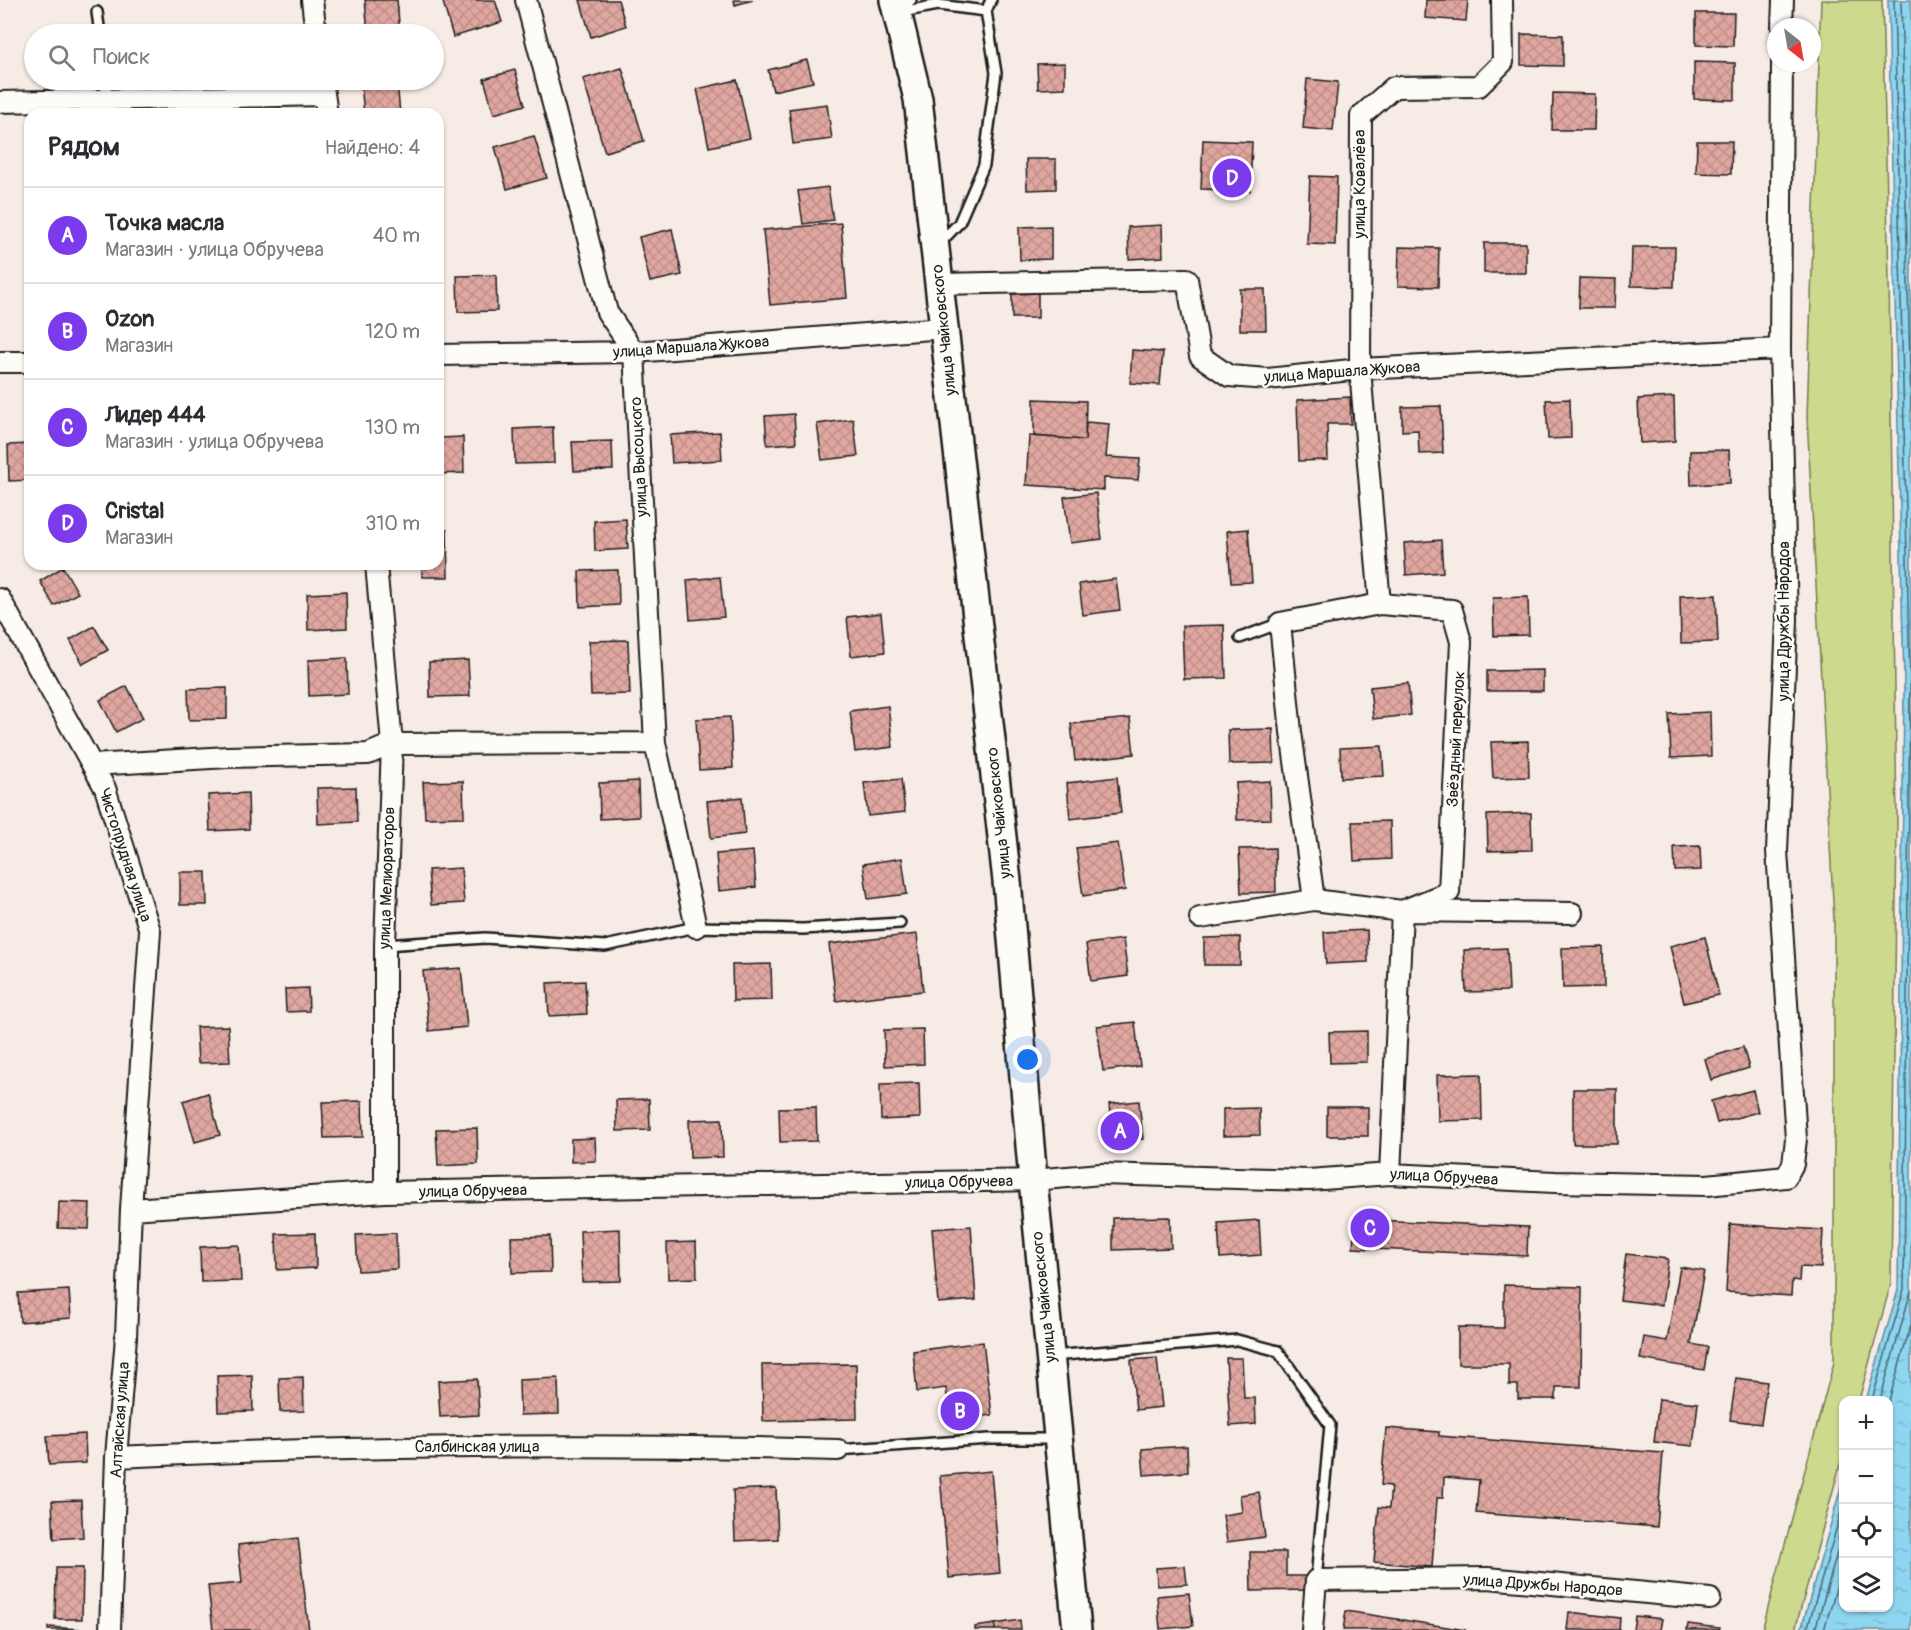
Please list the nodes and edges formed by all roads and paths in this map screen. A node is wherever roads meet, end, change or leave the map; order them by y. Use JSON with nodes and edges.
{"nodes":[{"id":1,"x":312,"y":0,"type":"edge"},
{"id":2,"x":526,"y":0,"type":"edge"},
{"id":3,"x":991,"y":0,"type":"edge"},
{"id":4,"x":1502,"y":0,"type":"edge"},
{"id":5,"x":1783,"y":0,"type":"edge"},
{"id":6,"x":901,"y":4,"type":"edge"},
{"id":7,"x":986,"y":11,"type":"junction"},
{"id":8,"x":97,"y":12,"type":"dead end"},
{"id":9,"x":1782,"y":18,"type":"edge"},
{"id":10,"x":99,"y":24,"type":"edge"},
{"id":11,"x":315,"y":24,"type":"edge"},
{"id":12,"x":1782,"y":72,"type":"edge"},
{"id":13,"x":106,"y":90,"type":"edge"},
{"id":14,"x":324,"y":96,"type":"edge"},
{"id":15,"x":107,"y":100,"type":"junction"},
{"id":16,"x":0,"y":102,"type":"edge"},
{"id":17,"x":935,"y":248,"type":"junction"},
{"id":18,"x":939,"y":284,"type":"junction"},
{"id":19,"x":944,"y":328,"type":"junction"},
{"id":20,"x":1780,"y":349,"type":"junction"},
{"id":21,"x":634,"y":352,"type":"junction"},
{"id":22,"x":444,"y":356,"type":"edge"},
{"id":23,"x":0,"y":362,"type":"edge"},
{"id":24,"x":24,"y":362,"type":"edge"},
{"id":25,"x":1360,"y":369,"type":"junction"},
{"id":26,"x":377,"y":570,"type":"edge"},
{"id":27,"x":0,"y":599,"type":"edge"},
{"id":28,"x":1380,"y":604,"type":"junction"},
{"id":29,"x":1280,"y":623,"type":"junction"},
{"id":30,"x":1240,"y":638,"type":"dead end"},
{"id":31,"x":654,"y":743,"type":"junction"},
{"id":32,"x":392,"y":744,"type":"junction"},
{"id":33,"x":92,"y":765,"type":"junction"},
{"id":34,"x":1314,"y":900,"type":"junction"},
{"id":35,"x":1402,"y":911,"type":"junction"},
{"id":36,"x":1572,"y":913,"type":"dead end"},
{"id":37,"x":1200,"y":918,"type":"dead end"},
{"id":38,"x":900,"y":923,"type":"dead end"},
{"id":39,"x":696,"y":927,"type":"junction"},
{"id":40,"x":385,"y":945,"type":"junction"},
{"id":41,"x":1390,"y":1174,"type":"junction"},
{"id":42,"x":1786,"y":1177,"type":"joint"},
{"id":43,"x":1033,"y":1180,"type":"junction"},
{"id":44,"x":386,"y":1192,"type":"junction"},
{"id":45,"x":131,"y":1209,"type":"junction"},
{"id":46,"x":1050,"y":1356,"type":"junction"},
{"id":47,"x":1057,"y":1439,"type":"junction"},
{"id":48,"x":838,"y":1450,"type":"joint"},
{"id":49,"x":116,"y":1457,"type":"junction"},
{"id":50,"x":1316,"y":1580,"type":"junction"},
{"id":51,"x":1710,"y":1599,"type":"dead end"},
{"id":52,"x":110,"y":1630,"type":"edge"},
{"id":53,"x":1077,"y":1630,"type":"edge"},
{"id":54,"x":1312,"y":1630,"type":"edge"}],
"edges":[{"from":1,"to":11,"type":"street"},
{"from":2,"to":21,"type":"street"},
{"from":3,"to":7,"type":"lane"},
{"from":4,"to":25,"type":"street","name":"улица Ковалёва"},
{"from":5,"to":9,"type":"street"},
{"from":6,"to":7,"type":"lane"},
{"from":6,"to":17,"type":"main road","name":"улица Чайковского"},
{"from":7,"to":17,"type":"lane"},
{"from":8,"to":10,"type":"lane"},
{"from":12,"to":20,"type":"street","name":"улица Дружбы Народов"},
{"from":13,"to":15,"type":"lane"},
{"from":14,"to":15,"type":"street"},
{"from":15,"to":16,"type":"street"},
{"from":17,"to":18,"type":"main road","name":"улица Чайковского"},
{"from":18,"to":19,"type":"main road","name":"улица Чайковского"},
{"from":18,"to":25,"type":"street","name":"улица Маршала Жукова"},
{"from":19,"to":21,"type":"street","name":"улица Маршала Жукова"},
{"from":19,"to":43,"type":"main road","name":"улица Чайковского"},
{"from":20,"to":25,"type":"street","name":"улица Маршала Жукова"},
{"from":20,"to":42,"type":"street","name":"улица Дружбы Народов"},
{"from":21,"to":22,"type":"street","name":"улица Маршала Жукова"},
{"from":21,"to":31,"type":"street","name":"улица Высоцкого"},
{"from":23,"to":24,"type":"street"},
{"from":25,"to":28,"type":"street"},
{"from":26,"to":32,"type":"street","name":"улица Мелиораторов"},
{"from":27,"to":33,"type":"street","name":"Чистопрудная улица"},
{"from":28,"to":29,"type":"street","name":"Звёздный переулок"},
{"from":28,"to":35,"type":"street","name":"Звёздный переулок"},
{"from":29,"to":30,"type":"lane"},
{"from":29,"to":34,"type":"street"},
{"from":31,"to":32,"type":"street"},
{"from":31,"to":39,"type":"street","name":"улица Высоцкого"},
{"from":32,"to":33,"type":"street"},
{"from":32,"to":40,"type":"street","name":"улица Мелиораторов"},
{"from":33,"to":45,"type":"street","name":"Чистопрудная улица"},
{"from":34,"to":35,"type":"street","name":"Звёздный переулок"},
{"from":34,"to":37,"type":"street","name":"Звёздный переулок"},
{"from":35,"to":36,"type":"street","name":"Звёздный переулок"},
{"from":35,"to":41,"type":"street"},
{"from":38,"to":39,"type":"lane"},
{"from":39,"to":40,"type":"lane"},
{"from":40,"to":44,"type":"street","name":"улица Мелиораторов"},
{"from":41,"to":42,"type":"street","name":"улица Обручева"},
{"from":41,"to":43,"type":"street","name":"улица Обручева"},
{"from":43,"to":44,"type":"street","name":"улица Обручева"},
{"from":43,"to":46,"type":"main road","name":"улица Чайковского"},
{"from":44,"to":45,"type":"street","name":"улица Обручева"},
{"from":45,"to":49,"type":"street","name":"Алтайская улица"},
{"from":46,"to":47,"type":"main road","name":"улица Чайковского"},
{"from":46,"to":50,"type":"lane"},
{"from":47,"to":48,"type":"lane"},
{"from":47,"to":53,"type":"main road","name":"улица Чайковского"},
{"from":48,"to":49,"type":"street","name":"Салбинская улица"},
{"from":49,"to":52,"type":"street","name":"Алтайская улица"},
{"from":50,"to":51,"type":"street","name":"улица Дружбы Народов"},
{"from":50,"to":54,"type":"street"}]}
